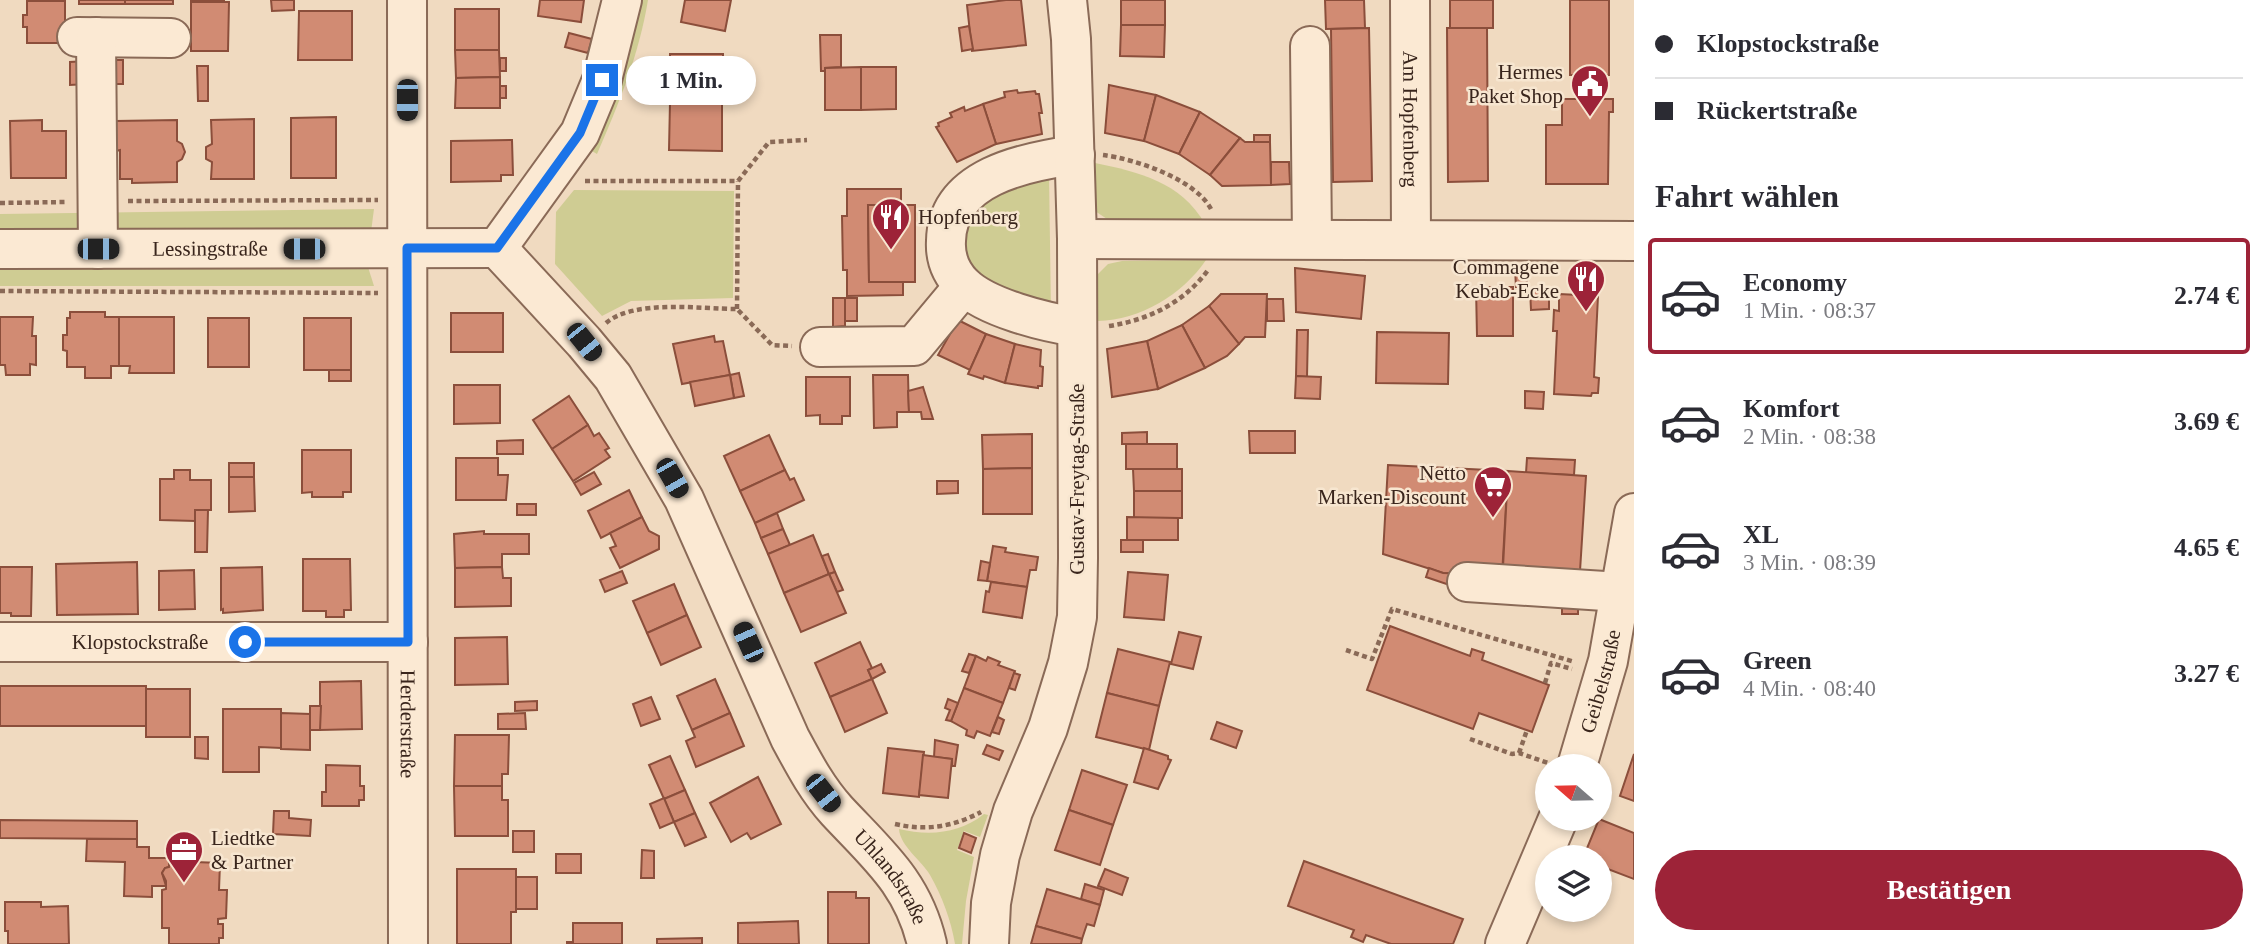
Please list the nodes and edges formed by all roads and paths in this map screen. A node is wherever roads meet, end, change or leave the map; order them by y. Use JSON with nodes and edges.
{"nodes":[{"id":1,"x":407,"y":0,"type":"edge"},
{"id":2,"x":622,"y":0,"type":"edge"},
{"id":3,"x":1067,"y":0,"type":"edge"},
{"id":4,"x":1410,"y":0,"type":"edge"},
{"id":5,"x":171,"y":38,"type":"dead end"},
{"id":6,"x":1310,"y":46,"type":"dead end"},
{"id":7,"x":807,"y":140,"type":"dead end"},
{"id":8,"x":1075,"y":155,"type":"junction"},
{"id":9,"x":738,"y":181,"type":"junction"},
{"id":10,"x":591,"y":182,"type":"dead end"},
{"id":11,"x":407,"y":200,"type":"junction"},
{"id":12,"x":97,"y":201,"type":"junction"},
{"id":13,"x":0,"y":203,"type":"edge"},
{"id":14,"x":1077,"y":239,"type":"junction"},
{"id":15,"x":1312,"y":239,"type":"junction"},
{"id":16,"x":1411,"y":239,"type":"junction"},
{"id":17,"x":1634,"y":241,"type":"edge"},
{"id":18,"x":407,"y":248,"type":"junction"},
{"id":19,"x":497,"y":248,"type":"junction"},
{"id":20,"x":0,"y":249,"type":"edge"},
{"id":21,"x":98,"y":249,"type":"junction"},
{"id":22,"x":964,"y":286,"type":"junction"},
{"id":23,"x":0,"y":291,"type":"edge"},
{"id":24,"x":407,"y":293,"type":"junction"},
{"id":25,"x":737,"y":310,"type":"junction"},
{"id":26,"x":613,"y":316,"type":"dead end"},
{"id":27,"x":1052,"y":323,"type":"junction"},
{"id":28,"x":820,"y":347,"type":"joint"},
{"id":29,"x":1634,"y":513,"type":"edge"},
{"id":30,"x":1468,"y":582,"type":"dead end"},
{"id":31,"x":1620,"y":592,"type":"junction"},
{"id":32,"x":0,"y":642,"type":"edge"},
{"id":33,"x":408,"y":642,"type":"junction"},
{"id":34,"x":1346,"y":650,"type":"dead end"},
{"id":35,"x":1586,"y":673,"type":"junction"},
{"id":36,"x":1545,"y":684,"type":"dead end"},
{"id":37,"x":1527,"y":730,"type":"dead end"},
{"id":38,"x":1470,"y":739,"type":"dead end"},
{"id":39,"x":1519,"y":752,"type":"junction"},
{"id":40,"x":1564,"y":754,"type":"edge"},
{"id":41,"x":1535,"y":757,"type":"edge"},
{"id":42,"x":965,"y":820,"type":"dead end"},
{"id":43,"x":897,"y":825,"type":"dead end"},
{"id":44,"x":1553,"y":831,"type":"edge"},
{"id":45,"x":408,"y":944,"type":"edge"},
{"id":46,"x":927,"y":944,"type":"edge"},
{"id":47,"x":989,"y":944,"type":"edge"},
{"id":48,"x":1505,"y":944,"type":"edge"}],
"edges":[{"from":1,"to":11,"type":"street","name":"Herderstraße"},
{"from":2,"to":19,"type":"street"},
{"from":3,"to":8,"type":"street","name":"Gustav-Freytag-Straße"},
{"from":4,"to":16,"type":"street","name":"Am Hopfenberg"},
{"from":5,"to":12,"type":"street"},
{"from":6,"to":15,"type":"street"},
{"from":7,"to":9,"type":"path"},
{"from":8,"to":14,"type":"street","name":"Gustav-Freytag-Straße"},
{"from":8,"to":22,"type":"street"},
{"from":9,"to":10,"type":"path"},
{"from":9,"to":25,"type":"path"},
{"from":11,"to":12,"type":"path"},
{"from":11,"to":18,"type":"street","name":"Herderstraße"},
{"from":12,"to":13,"type":"path"},
{"from":12,"to":21,"type":"street"},
{"from":14,"to":15,"type":"street"},
{"from":14,"to":27,"type":"street","name":"Gustav-Freytag-Straße"},
{"from":15,"to":16,"type":"street"},
{"from":16,"to":17,"type":"street"},
{"from":18,"to":19,"type":"street","name":"Lessingstraße"},
{"from":18,"to":21,"type":"street","name":"Lessingstraße"},
{"from":18,"to":24,"type":"street","name":"Herderstraße"},
{"from":19,"to":46,"type":"street","name":"Uhlandstraße"},
{"from":20,"to":21,"type":"street","name":"Lessingstraße"},
{"from":22,"to":27,"type":"street"},
{"from":22,"to":28,"type":"street"},
{"from":23,"to":24,"type":"path"},
{"from":24,"to":33,"type":"street","name":"Herderstraße"},
{"from":25,"to":26,"type":"path"},
{"from":25,"to":28,"type":"path"},
{"from":27,"to":47,"type":"street","name":"Gustav-Freytag-Straße"},
{"from":29,"to":31,"type":"street","name":"Geibelstraße"},
{"from":30,"to":31,"type":"street"},
{"from":31,"to":35,"type":"street","name":"Geibelstraße"},
{"from":32,"to":33,"type":"street","name":"Klopstockstraße"},
{"from":33,"to":45,"type":"street","name":"Herderstraße"},
{"from":34,"to":35,"type":"path"},
{"from":35,"to":36,"type":"path"},
{"from":35,"to":40,"type":"street","name":"Geibelstraße"},
{"from":37,"to":39,"type":"path"},
{"from":38,"to":39,"type":"path"},
{"from":39,"to":41,"type":"path"},
{"from":42,"to":43,"type":"path"},
{"from":44,"to":48,"type":"street"}]}
